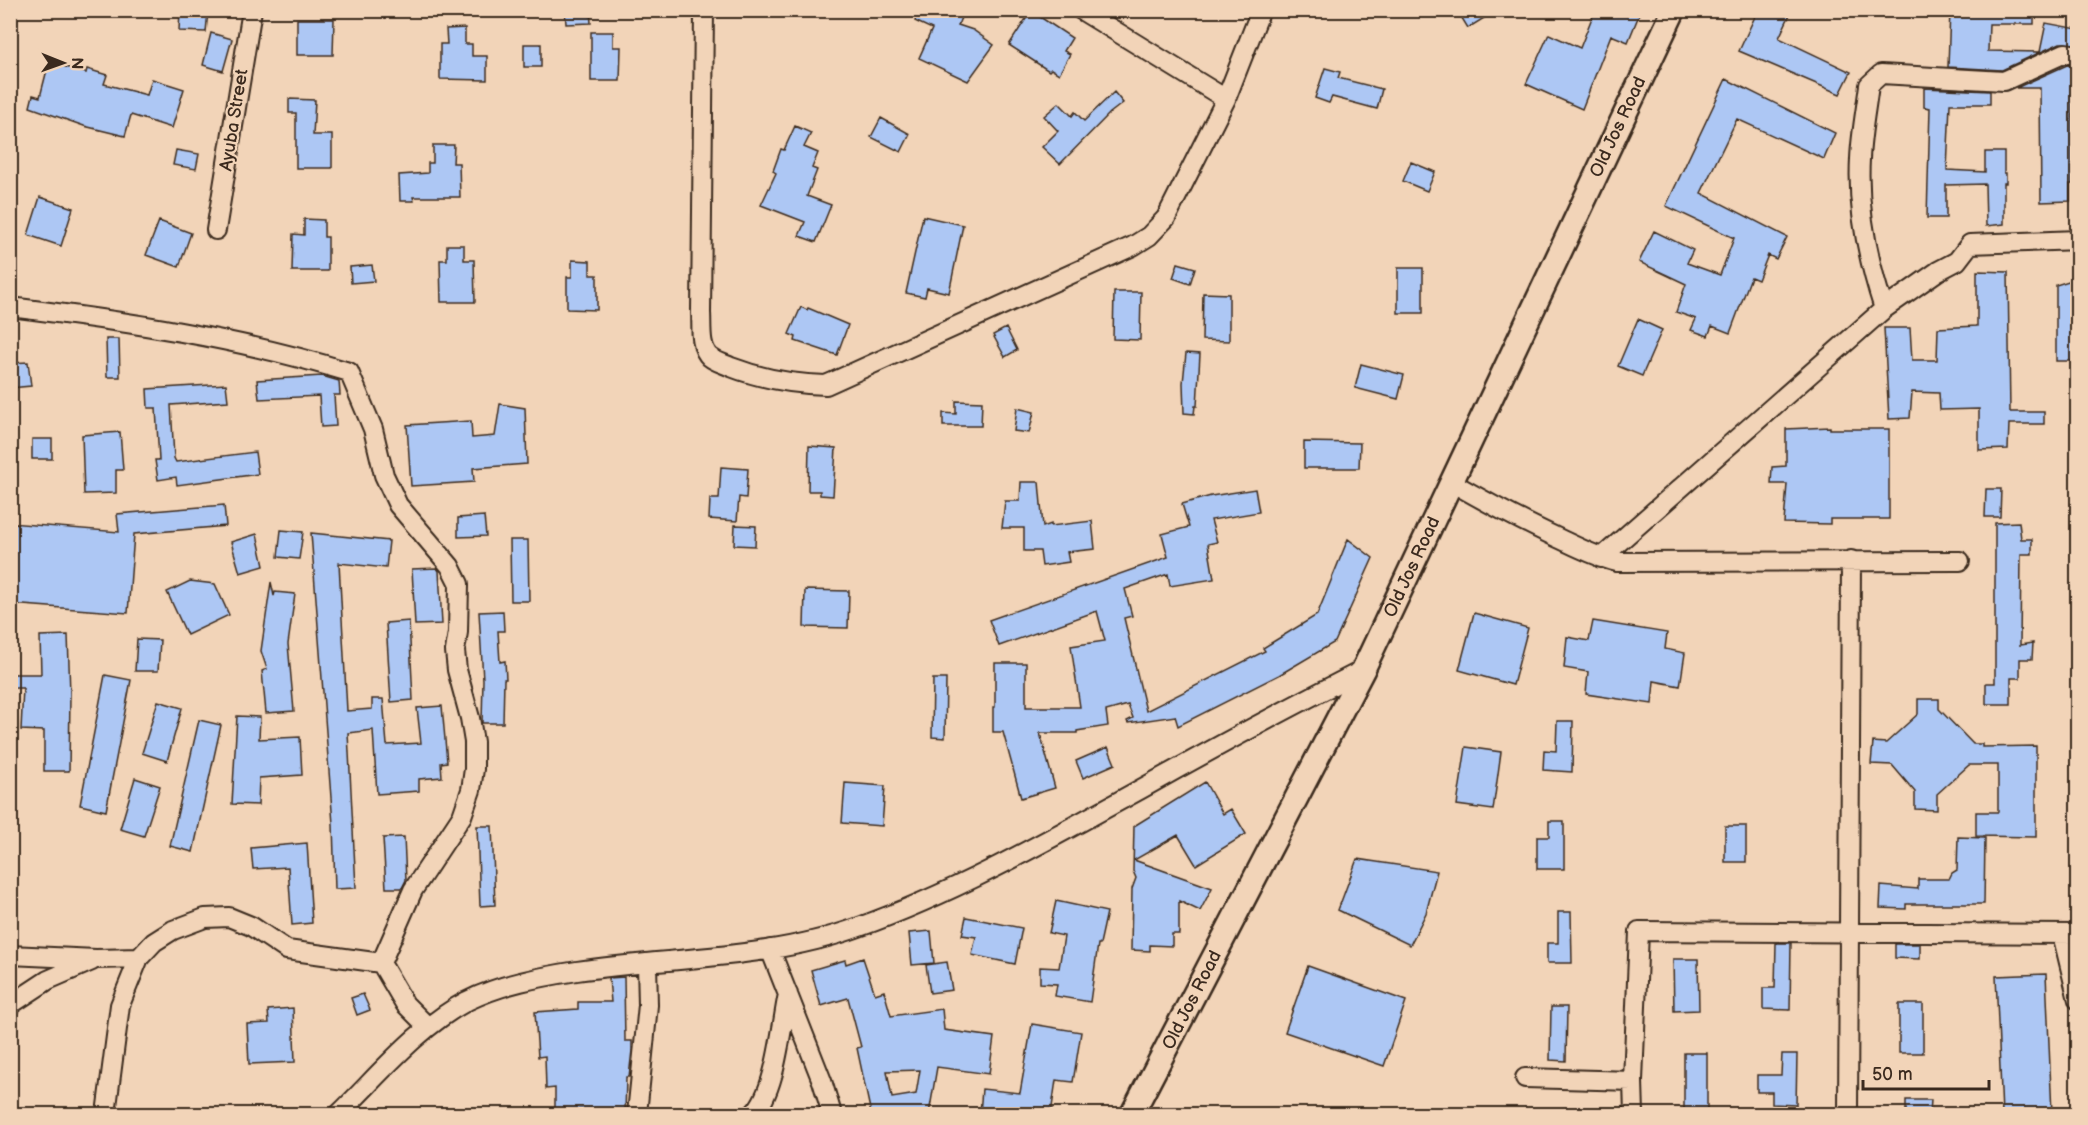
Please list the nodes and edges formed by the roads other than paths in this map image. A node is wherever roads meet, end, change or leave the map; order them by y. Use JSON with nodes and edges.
{"nodes":[{"id":1,"x":252,"y":10,"type":"edge"},
{"id":2,"x":704,"y":10,"type":"edge"},
{"id":3,"x":1081,"y":10,"type":"edge"},
{"id":4,"x":1261,"y":10,"type":"edge"},
{"id":5,"x":1674,"y":10,"type":"edge"},
{"id":6,"x":2078,"y":55,"type":"edge"},
{"id":7,"x":1226,"y":99,"type":"junction"},
{"id":8,"x":216,"y":230,"type":"dead end"},
{"id":9,"x":2078,"y":240,"type":"edge"},
{"id":10,"x":10,"y":307,"type":"edge"},
{"id":11,"x":1884,"y":309,"type":"junction"},
{"id":12,"x":1451,"y":482,"type":"junction"},
{"id":13,"x":1601,"y":558,"type":"junction"},
{"id":14,"x":1851,"y":560,"type":"junction"},
{"id":15,"x":1960,"y":561,"type":"dead end"},
{"id":16,"x":1363,"y":670,"type":"junction"},
{"id":17,"x":1849,"y":932,"type":"junction"},
{"id":18,"x":2070,"y":934,"type":"edge"},
{"id":19,"x":770,"y":949,"type":"junction"},
{"id":20,"x":10,"y":955,"type":"edge"},
{"id":21,"x":139,"y":958,"type":"junction"},
{"id":22,"x":96,"y":959,"type":"junction"},
{"id":23,"x":381,"y":963,"type":"junction"},
{"id":24,"x":646,"y":963,"type":"junction"},
{"id":25,"x":788,"y":994,"type":"junction"},
{"id":26,"x":2078,"y":1000,"type":"edge"},
{"id":27,"x":10,"y":1005,"type":"edge"},
{"id":28,"x":428,"y":1027,"type":"junction"},
{"id":29,"x":1525,"y":1078,"type":"dead end"},
{"id":30,"x":1633,"y":1081,"type":"junction"},
{"id":31,"x":106,"y":1114,"type":"edge"},
{"id":32,"x":339,"y":1114,"type":"edge"},
{"id":33,"x":636,"y":1114,"type":"edge"},
{"id":34,"x":753,"y":1114,"type":"edge"},
{"id":35,"x":832,"y":1114,"type":"edge"},
{"id":36,"x":1132,"y":1114,"type":"edge"},
{"id":37,"x":1634,"y":1114,"type":"edge"},
{"id":38,"x":1848,"y":1114,"type":"edge"}],
"edges":[{"from":1,"to":8,"type":"street","name":"Ayuba Street"},
{"from":2,"to":7,"type":"street"},
{"from":3,"to":7,"type":"street"},
{"from":4,"to":7,"type":"street"},
{"from":5,"to":12,"type":"main road","name":"Old Jos Road"},
{"from":6,"to":11,"type":"street"},
{"from":9,"to":11,"type":"street"},
{"from":10,"to":23,"type":"street"},
{"from":11,"to":13,"type":"street"},
{"from":12,"to":13,"type":"street"},
{"from":12,"to":16,"type":"main road","name":"Old Jos Road"},
{"from":13,"to":14,"type":"street"},
{"from":14,"to":15,"type":"street"},
{"from":14,"to":17,"type":"street"},
{"from":16,"to":19,"type":"street"},
{"from":16,"to":36,"type":"main road","name":"Old Jos Road"},
{"from":17,"to":18,"type":"street"},
{"from":17,"to":30,"type":"street"},
{"from":17,"to":38,"type":"street"},
{"from":18,"to":26,"type":"street"},
{"from":19,"to":24,"type":"street"},
{"from":19,"to":25,"type":"street"},
{"from":20,"to":22,"type":"street"},
{"from":21,"to":22,"type":"street"},
{"from":21,"to":23,"type":"street"},
{"from":21,"to":31,"type":"street"},
{"from":22,"to":27,"type":"street"},
{"from":23,"to":28,"type":"street"},
{"from":24,"to":28,"type":"street"},
{"from":24,"to":33,"type":"street"},
{"from":25,"to":34,"type":"street"},
{"from":25,"to":35,"type":"street"},
{"from":28,"to":32,"type":"street"},
{"from":29,"to":30,"type":"street"},
{"from":30,"to":37,"type":"street"}]}
